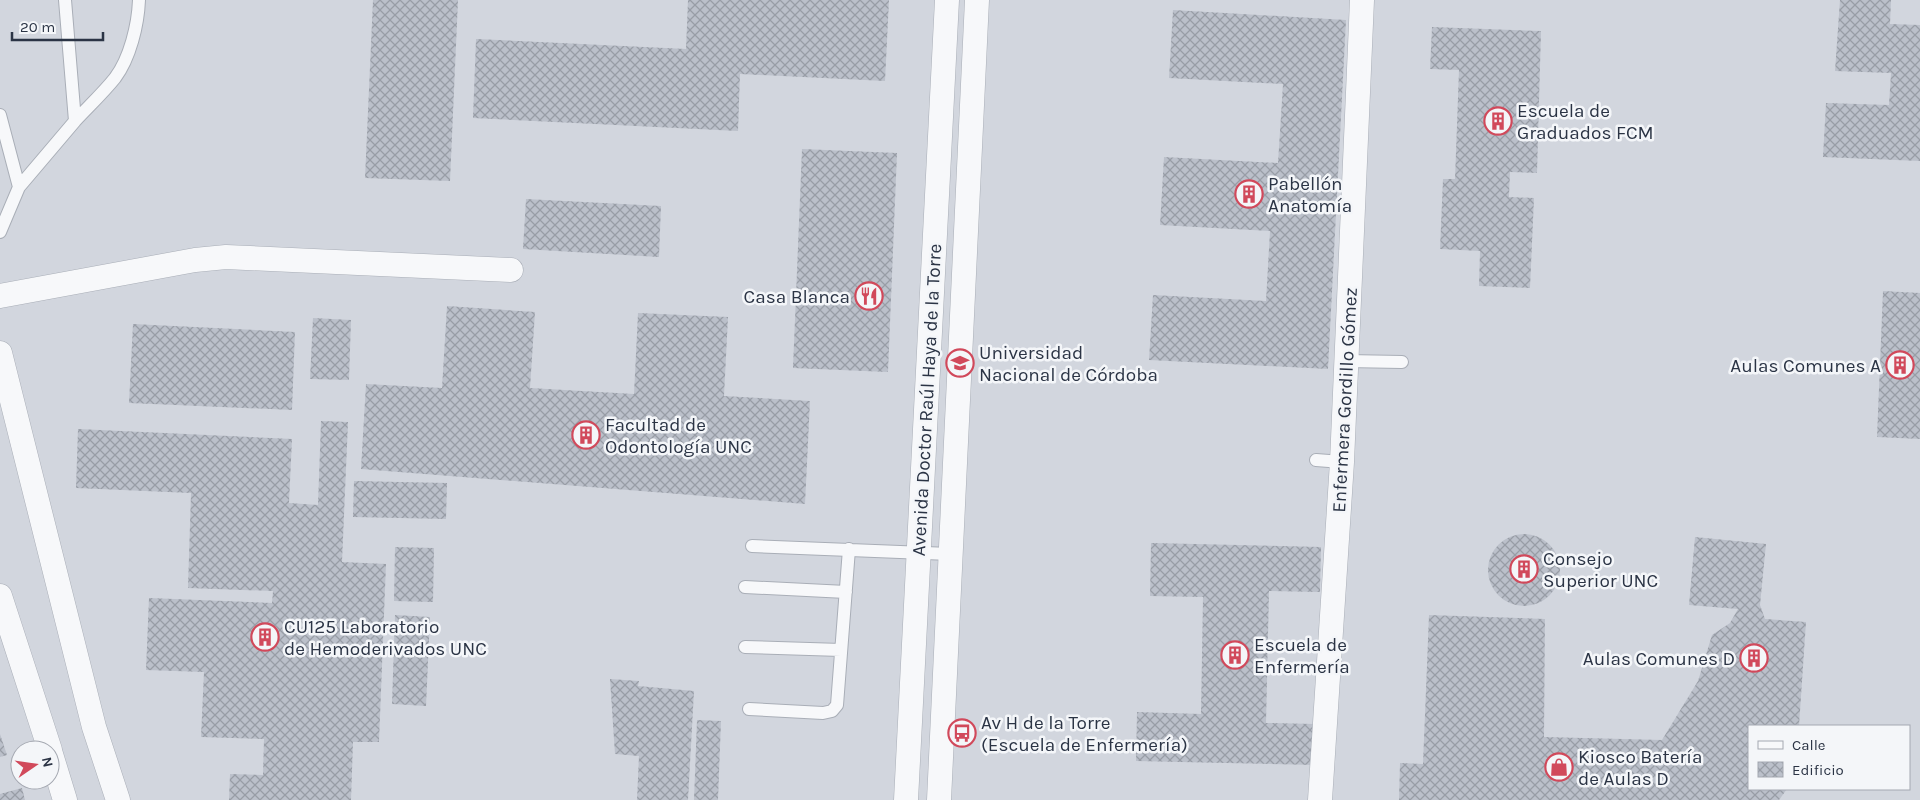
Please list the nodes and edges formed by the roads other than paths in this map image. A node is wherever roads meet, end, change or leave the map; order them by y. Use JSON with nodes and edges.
{"nodes":[{"id":1,"x":65,"y":0,"type":"edge"},
{"id":2,"x":138,"y":0,"type":"edge"},
{"id":3,"x":947,"y":0,"type":"edge"},
{"id":4,"x":977,"y":0,"type":"edge"},
{"id":5,"x":1362,"y":0,"type":"edge"},
{"id":6,"x":0,"y":115,"type":"edge"},
{"id":7,"x":75,"y":121,"type":"junction"},
{"id":8,"x":19,"y":187,"type":"junction"},
{"id":9,"x":0,"y":232,"type":"edge"},
{"id":10,"x":511,"y":270,"type":"dead end"},
{"id":11,"x":0,"y":296,"type":"edge"},
{"id":12,"x":0,"y":353,"type":"edge"},
{"id":13,"x":1346,"y":361,"type":"junction"},
{"id":14,"x":1402,"y":362,"type":"dead end"},
{"id":15,"x":1316,"y":460,"type":"dead end"},
{"id":16,"x":1342,"y":462,"type":"junction"},
{"id":17,"x":752,"y":546,"type":"dead end"},
{"id":18,"x":850,"y":549,"type":"junction"},
{"id":19,"x":918,"y":552,"type":"junction"},
{"id":20,"x":950,"y":554,"type":"junction"},
{"id":21,"x":745,"y":587,"type":"dead end"},
{"id":22,"x":846,"y":592,"type":"junction"},
{"id":23,"x":0,"y":596,"type":"edge"},
{"id":24,"x":745,"y":647,"type":"dead end"},
{"id":25,"x":841,"y":650,"type":"junction"},
{"id":26,"x":750,"y":709,"type":"dead end"},
{"id":27,"x":47,"y":740,"type":"edge"},
{"id":28,"x":60,"y":783,"type":"edge"},
{"id":29,"x":65,"y":800,"type":"edge"},
{"id":30,"x":118,"y":800,"type":"edge"},
{"id":31,"x":906,"y":800,"type":"edge"},
{"id":32,"x":939,"y":800,"type":"edge"},
{"id":33,"x":1320,"y":800,"type":"edge"}],
"edges":[{"from":1,"to":7,"type":"lane"},
{"from":2,"to":7,"type":"lane"},
{"from":3,"to":19,"type":"street","name":"Avenida Doctor Raúl Haya de la Torre"},
{"from":4,"to":20,"type":"street","name":"Avenida Doctor Raúl Haya de la Torre"},
{"from":5,"to":13,"type":"street","name":"Enfermera Gordillo Gómez"},
{"from":6,"to":8,"type":"lane"},
{"from":7,"to":8,"type":"lane"},
{"from":8,"to":9,"type":"lane"},
{"from":10,"to":11,"type":"street"},
{"from":12,"to":30,"type":"street"},
{"from":13,"to":14,"type":"lane"},
{"from":13,"to":16,"type":"street","name":"Enfermera Gordillo Gómez"},
{"from":15,"to":16,"type":"lane"},
{"from":16,"to":33,"type":"street","name":"Enfermera Gordillo Gómez"},
{"from":17,"to":18,"type":"lane"},
{"from":18,"to":19,"type":"lane"},
{"from":18,"to":22,"type":"lane"},
{"from":19,"to":20,"type":"lane"},
{"from":19,"to":31,"type":"street","name":"Avenida Doctor Raúl Haya de la Torre"},
{"from":20,"to":32,"type":"street","name":"Avenida Doctor Raúl Haya de la Torre"},
{"from":21,"to":22,"type":"lane"},
{"from":22,"to":25,"type":"lane"},
{"from":23,"to":27,"type":"street"},
{"from":24,"to":25,"type":"lane"},
{"from":25,"to":26,"type":"lane"},
{"from":28,"to":29,"type":"street"}]}
